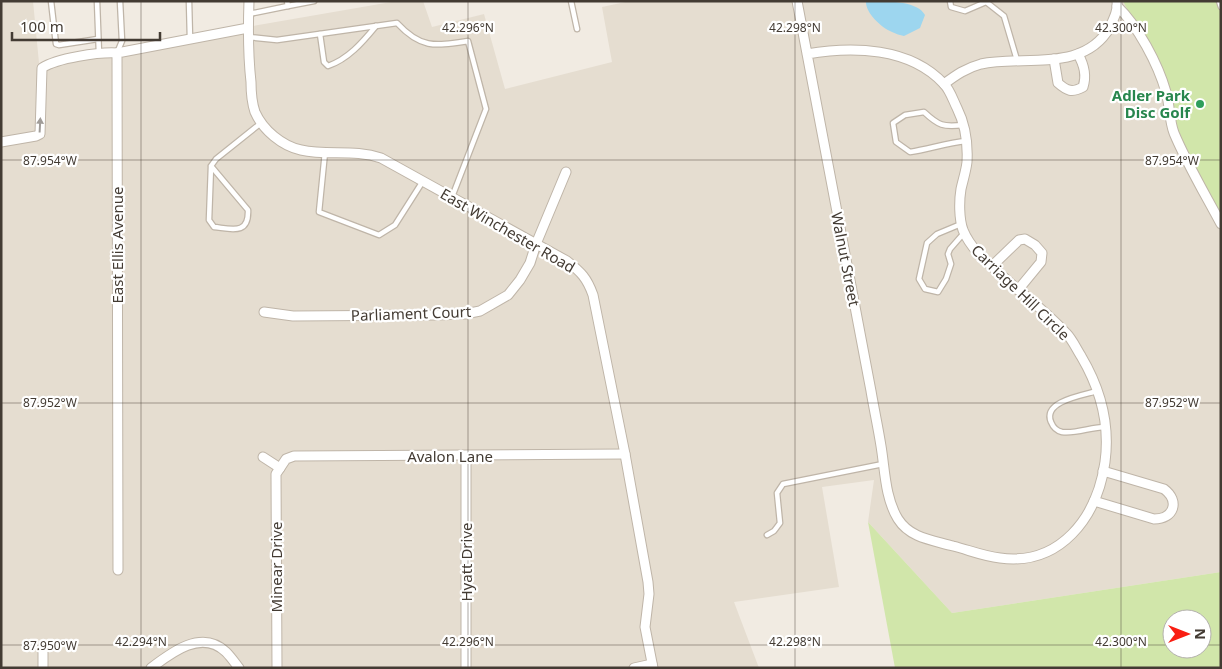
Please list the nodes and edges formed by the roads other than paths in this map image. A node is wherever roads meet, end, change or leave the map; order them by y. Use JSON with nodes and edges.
{"nodes":[{"id":1,"x":51,"y":1,"type":"edge"},
{"id":2,"x":97,"y":1,"type":"edge"},
{"id":3,"x":120,"y":1,"type":"edge"},
{"id":4,"x":189,"y":1,"type":"edge"},
{"id":5,"x":249,"y":1,"type":"edge"},
{"id":6,"x":314,"y":1,"type":"edge"},
{"id":7,"x":571,"y":1,"type":"edge"},
{"id":8,"x":797,"y":1,"type":"edge"},
{"id":9,"x":950,"y":1,"type":"edge"},
{"id":10,"x":1219,"y":1,"type":"edge"},
{"id":11,"x":986,"y":2,"type":"edge"},
{"id":12,"x":300,"y":3,"type":"edge"},
{"id":13,"x":287,"y":4,"type":"edge"},
{"id":14,"x":1117,"y":4,"type":"edge"},
{"id":15,"x":1221,"y":7,"type":"edge"},
{"id":16,"x":249,"y":14,"type":"junction"},
{"id":17,"x":376,"y":26,"type":"junction"},
{"id":18,"x":577,"y":29,"type":"dead end"},
{"id":19,"x":248,"y":32,"type":"junction"},
{"id":20,"x":320,"y":34,"type":"junction"},
{"id":21,"x":98,"y":39,"type":"junction"},
{"id":22,"x":190,"y":39,"type":"junction"},
{"id":23,"x":117,"y":53,"type":"junction"},
{"id":24,"x":99,"y":54,"type":"junction"},
{"id":25,"x":807,"y":54,"type":"junction"},
{"id":26,"x":1078,"y":54,"type":"junction"},
{"id":27,"x":1054,"y":59,"type":"junction"},
{"id":28,"x":1017,"y":60,"type":"junction"},
{"id":29,"x":944,"y":84,"type":"junction"},
{"id":30,"x":261,"y":123,"type":"junction"},
{"id":31,"x":964,"y":125,"type":"junction"},
{"id":32,"x":966,"y":141,"type":"junction"},
{"id":33,"x":1,"y":142,"type":"edge"},
{"id":34,"x":325,"y":152,"type":"junction"},
{"id":35,"x":211,"y":166,"type":"junction"},
{"id":36,"x":566,"y":172,"type":"dead end"},
{"id":37,"x":423,"y":181,"type":"junction"},
{"id":38,"x":452,"y":197,"type":"junction"},
{"id":39,"x":1221,"y":224,"type":"edge"},
{"id":40,"x":963,"y":229,"type":"junction"},
{"id":41,"x":536,"y":244,"type":"junction"},
{"id":42,"x":992,"y":266,"type":"junction"},
{"id":43,"x":1018,"y":290,"type":"junction"},
{"id":44,"x":264,"y":312,"type":"dead end"},
{"id":45,"x":1097,"y":391,"type":"junction"},
{"id":46,"x":1105,"y":427,"type":"junction"},
{"id":47,"x":625,"y":454,"type":"junction"},
{"id":48,"x":466,"y":456,"type":"junction"},
{"id":49,"x":263,"y":457,"type":"dead end"},
{"id":50,"x":883,"y":464,"type":"junction"},
{"id":51,"x":280,"y":468,"type":"junction"},
{"id":52,"x":1103,"y":471,"type":"junction"},
{"id":53,"x":1094,"y":501,"type":"junction"},
{"id":54,"x":896,"y":516,"type":"joint"},
{"id":55,"x":767,"y":535,"type":"dead end"},
{"id":56,"x":118,"y":570,"type":"dead end"},
{"id":57,"x":43,"y":650,"type":"dead end"},
{"id":58,"x":652,"y":666,"type":"edge"},
{"id":59,"x":43,"y":668,"type":"edge"},
{"id":60,"x":151,"y":668,"type":"edge"},
{"id":61,"x":239,"y":668,"type":"edge"},
{"id":62,"x":277,"y":668,"type":"edge"},
{"id":63,"x":466,"y":668,"type":"edge"},
{"id":64,"x":634,"y":668,"type":"edge"}],
"edges":[{"from":1,"to":21,"type":"lane"},
{"from":2,"to":21,"type":"lane"},
{"from":3,"to":23,"type":"lane"},
{"from":4,"to":22,"type":"lane"},
{"from":5,"to":16,"type":"street","name":"East Winchester Road"},
{"from":6,"to":12,"type":"lane"},
{"from":7,"to":18,"type":"lane"},
{"from":8,"to":25,"type":"street","name":"Walnut Street"},
{"from":9,"to":11,"type":"lane"},
{"from":10,"to":15,"type":"lane"},
{"from":11,"to":28,"type":"lane"},
{"from":12,"to":13,"type":"lane"},
{"from":13,"to":16,"type":"lane"},
{"from":14,"to":26,"type":"street"},
{"from":14,"to":39,"type":"street"},
{"from":16,"to":19,"type":"street","name":"East Winchester Road"},
{"from":17,"to":20,"type":"lane"},
{"from":17,"to":20,"type":"lane"},
{"from":17,"to":38,"type":"lane"},
{"from":19,"to":20,"type":"lane"},
{"from":19,"to":22,"type":"street"},
{"from":19,"to":30,"type":"street","name":"East Winchester Road"},
{"from":21,"to":24,"type":"lane"},
{"from":22,"to":23,"type":"street"},
{"from":23,"to":24,"type":"street"},
{"from":23,"to":56,"type":"street","name":"East Ellis Avenue"},
{"from":33,"to":24,"type":"street","one_way":true},
{"from":25,"to":29,"type":"street"},
{"from":25,"to":50,"type":"street","name":"Walnut Street"},
{"from":26,"to":27,"type":"street"},
{"from":26,"to":27,"type":"street"},
{"from":27,"to":28,"type":"street"},
{"from":28,"to":29,"type":"street"},
{"from":29,"to":31,"type":"street"},
{"from":30,"to":34,"type":"street","name":"East Winchester Road"},
{"from":30,"to":35,"type":"lane"},
{"from":31,"to":32,"type":"street"},
{"from":31,"to":32,"type":"lane"},
{"from":32,"to":40,"type":"street"},
{"from":34,"to":37,"type":"street","name":"East Winchester Road"},
{"from":34,"to":37,"type":"lane"},
{"from":35,"to":35,"type":"lane"},
{"from":36,"to":41,"type":"street","name":"Parliament Court"},
{"from":37,"to":38,"type":"street","name":"East Winchester Road"},
{"from":38,"to":41,"type":"street","name":"East Winchester Road"},
{"from":40,"to":40,"type":"lane"},
{"from":40,"to":42,"type":"street","name":"Carriage Hill Circle"},
{"from":41,"to":44,"type":"street","name":"Parliament Court"},
{"from":41,"to":47,"type":"street","name":"East Winchester Road"},
{"from":42,"to":43,"type":"street","name":"Carriage Hill Circle"},
{"from":42,"to":43,"type":"street"},
{"from":43,"to":45,"type":"street","name":"Carriage Hill Circle"},
{"from":45,"to":46,"type":"street","name":"Carriage Hill Circle"},
{"from":45,"to":46,"type":"lane"},
{"from":46,"to":52,"type":"street","name":"Carriage Hill Circle"},
{"from":47,"to":48,"type":"street","name":"Avalon Lane"},
{"from":47,"to":58,"type":"street","name":"East Winchester Road"},
{"from":48,"to":51,"type":"street","name":"Avalon Lane"},
{"from":48,"to":63,"type":"street","name":"Hyatt Drive"},
{"from":49,"to":51,"type":"street"},
{"from":50,"to":54,"type":"street","name":"Walnut Street"},
{"from":50,"to":55,"type":"lane"},
{"from":51,"to":62,"type":"street","name":"Minear Drive"},
{"from":52,"to":53,"type":"street","name":"Carriage Hill Circle"},
{"from":52,"to":53,"type":"street"},
{"from":53,"to":54,"type":"street","name":"Carriage Hill Circle"},
{"from":57,"to":59,"type":"street"},
{"from":58,"to":64,"type":"street"},
{"from":60,"to":61,"type":"street"}]}
